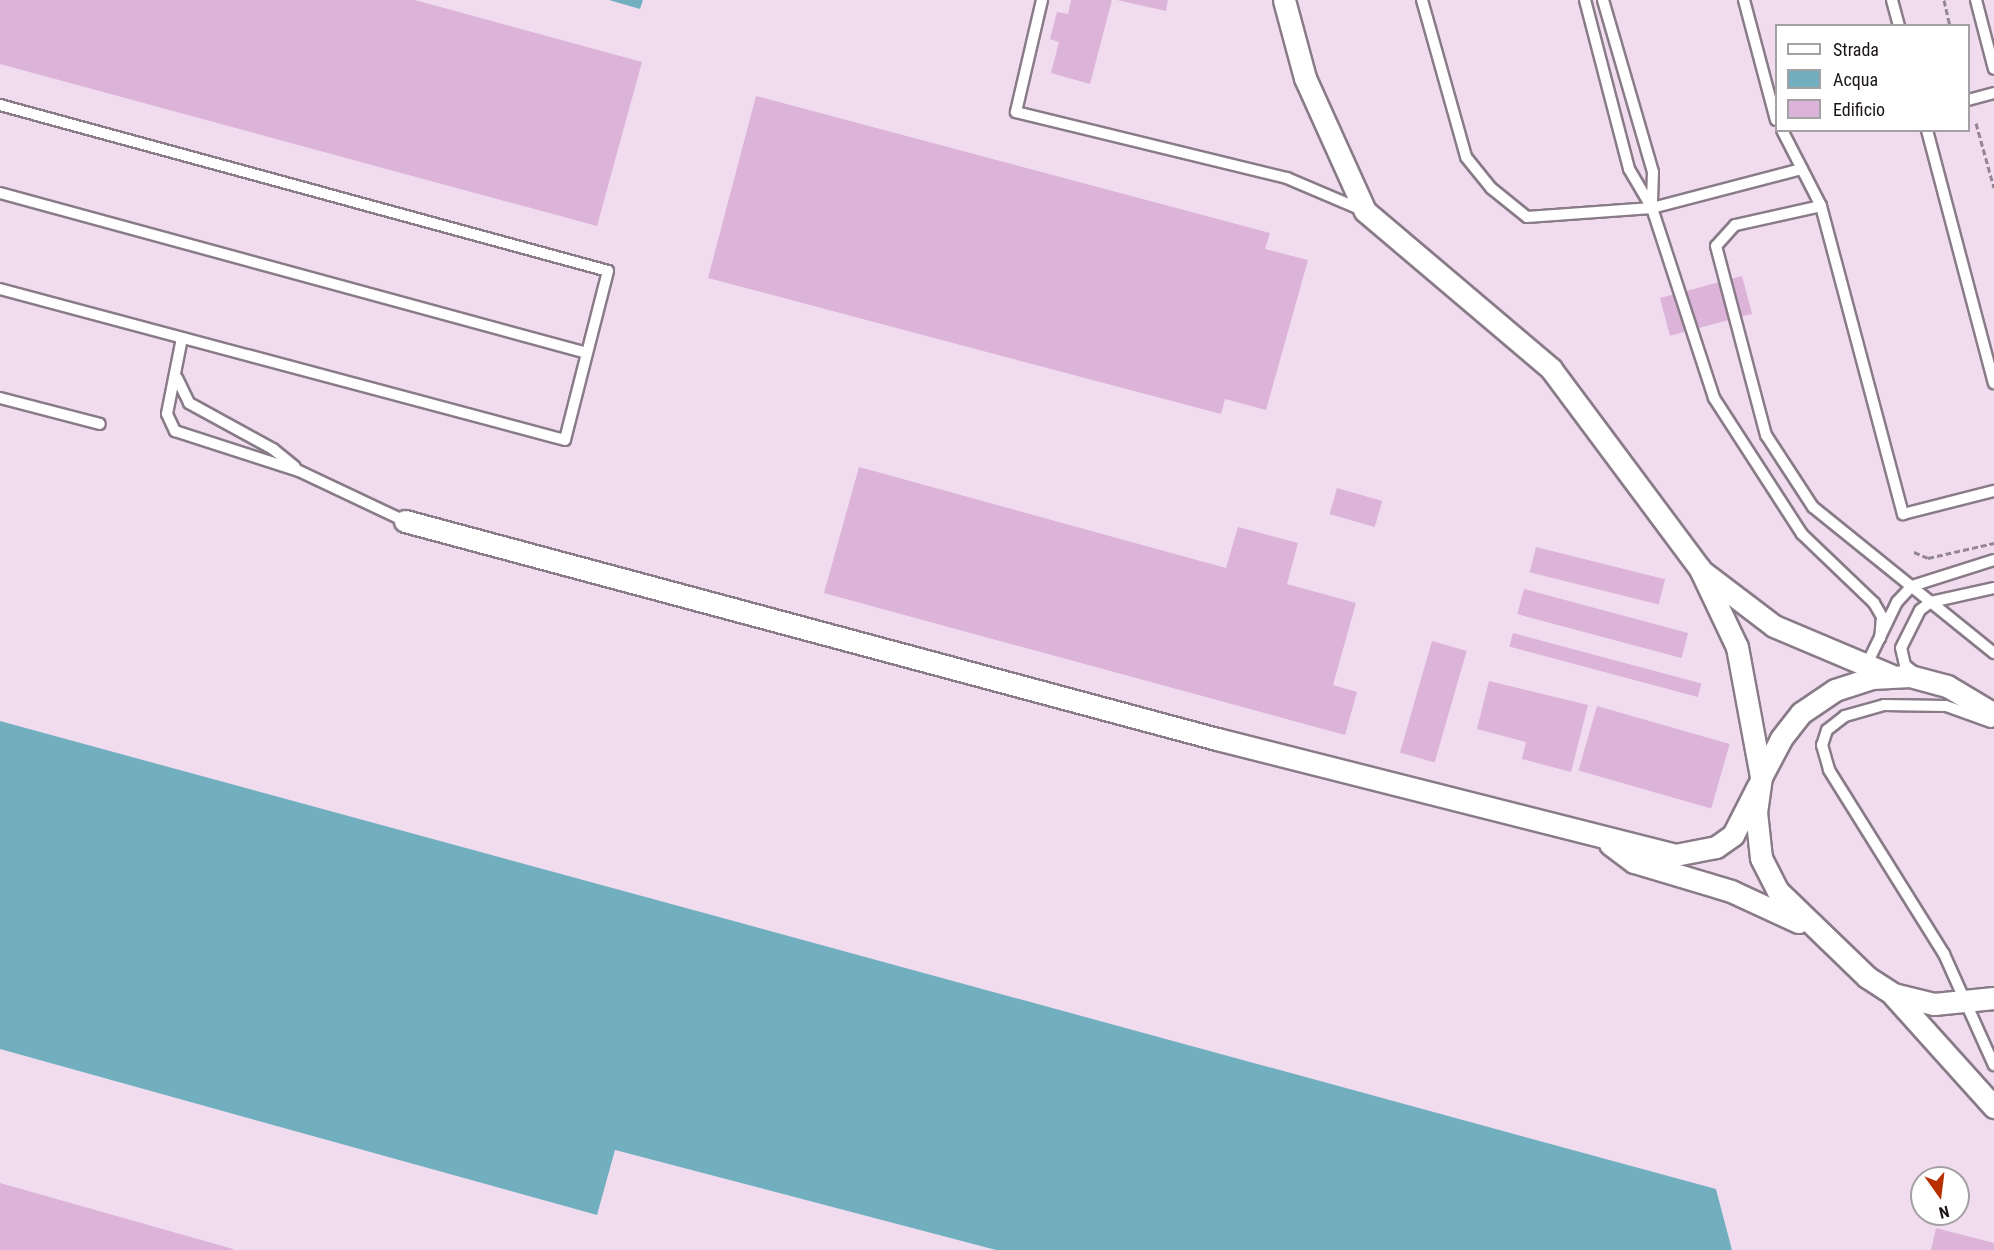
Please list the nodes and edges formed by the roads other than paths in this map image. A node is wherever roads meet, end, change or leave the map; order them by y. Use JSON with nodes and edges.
{"nodes":[{"id":1,"x":1042,"y":0,"type":"edge"},
{"id":2,"x":1284,"y":0,"type":"edge"},
{"id":3,"x":1422,"y":0,"type":"edge"},
{"id":4,"x":1585,"y":0,"type":"edge"},
{"id":5,"x":1603,"y":0,"type":"edge"},
{"id":6,"x":1744,"y":0,"type":"edge"},
{"id":7,"x":1892,"y":0,"type":"edge"},
{"id":8,"x":1976,"y":0,"type":"edge"},
{"id":9,"x":1898,"y":24,"type":"edge"},
{"id":10,"x":1994,"y":65,"type":"edge"},
{"id":11,"x":1994,"y":93,"type":"edge"},
{"id":12,"x":1970,"y":99,"type":"edge"},
{"id":13,"x":0,"y":105,"type":"edge"},
{"id":14,"x":1775,"y":116,"type":"edge"},
{"id":15,"x":1783,"y":132,"type":"edge"},
{"id":16,"x":1928,"y":132,"type":"edge"},
{"id":17,"x":1802,"y":169,"type":"junction"},
{"id":18,"x":0,"y":193,"type":"edge"},
{"id":19,"x":1821,"y":206,"type":"junction"},
{"id":20,"x":1652,"y":208,"type":"junction"},
{"id":21,"x":1365,"y":211,"type":"junction"},
{"id":22,"x":0,"y":289,"type":"edge"},
{"id":23,"x":182,"y":338,"type":"junction"},
{"id":24,"x":587,"y":353,"type":"junction"},
{"id":25,"x":176,"y":367,"type":"junction"},
{"id":26,"x":1994,"y":383,"type":"edge"},
{"id":27,"x":0,"y":398,"type":"edge"},
{"id":28,"x":100,"y":424,"type":"dead end"},
{"id":29,"x":299,"y":471,"type":"junction"},
{"id":30,"x":1994,"y":490,"type":"edge"},
{"id":31,"x":405,"y":521,"type":"joint"},
{"id":32,"x":1994,"y":560,"type":"edge"},
{"id":33,"x":1700,"y":569,"type":"junction"},
{"id":34,"x":1912,"y":586,"type":"junction"},
{"id":35,"x":1994,"y":588,"type":"edge"},
{"id":36,"x":1931,"y":602,"type":"junction"},
{"id":37,"x":1881,"y":638,"type":"junction"},
{"id":38,"x":1994,"y":653,"type":"edge"},
{"id":39,"x":1866,"y":667,"type":"junction"},
{"id":40,"x":1893,"y":676,"type":"junction"},
{"id":41,"x":1929,"y":680,"type":"junction"},
{"id":42,"x":1835,"y":690,"type":"junction"},
{"id":43,"x":1994,"y":714,"type":"edge"},
{"id":44,"x":1994,"y":724,"type":"edge"},
{"id":45,"x":1760,"y":781,"type":"junction"},
{"id":46,"x":1599,"y":837,"type":"junction"},
{"id":47,"x":1811,"y":928,"type":"junction"},
{"id":48,"x":1893,"y":994,"type":"junction"},
{"id":49,"x":1994,"y":998,"type":"edge"},
{"id":50,"x":1966,"y":1004,"type":"junction"},
{"id":51,"x":1994,"y":1065,"type":"edge"},
{"id":52,"x":1994,"y":1107,"type":"edge"}],
"edges":[{"from":1,"to":21,"type":"lane"},
{"from":2,"to":21,"type":"street"},
{"from":3,"to":20,"type":"lane"},
{"from":4,"to":20,"type":"lane"},
{"from":5,"to":20,"type":"lane"},
{"from":6,"to":14,"type":"lane"},
{"from":7,"to":9,"type":"lane"},
{"from":8,"to":10,"type":"lane"},
{"from":11,"to":12,"type":"lane"},
{"from":13,"to":24,"type":"lane"},
{"from":15,"to":17,"type":"lane"},
{"from":16,"to":26,"type":"lane"},
{"from":17,"to":19,"type":"lane"},
{"from":17,"to":20,"type":"lane"},
{"from":18,"to":24,"type":"lane"},
{"from":19,"to":30,"type":"lane"},
{"from":19,"to":34,"type":"lane"},
{"from":20,"to":37,"type":"lane"},
{"from":21,"to":33,"type":"street"},
{"from":22,"to":23,"type":"lane"},
{"from":23,"to":24,"type":"lane"},
{"from":23,"to":25,"type":"lane"},
{"from":25,"to":29,"type":"lane"},
{"from":25,"to":29,"type":"lane"},
{"from":27,"to":28,"type":"lane"},
{"from":29,"to":31,"type":"lane"},
{"from":31,"to":46,"type":"street"},
{"from":32,"to":34,"type":"lane"},
{"from":33,"to":39,"type":"street"},
{"from":33,"to":45,"type":"street"},
{"from":34,"to":36,"type":"lane"},
{"from":34,"to":37,"type":"lane"},
{"from":35,"to":36,"type":"lane"},
{"from":36,"to":38,"type":"lane"},
{"from":36,"to":41,"type":"lane"},
{"from":37,"to":39,"type":"lane"},
{"from":39,"to":40,"type":"street"},
{"from":39,"to":42,"type":"lane"},
{"from":40,"to":41,"type":"street"},
{"from":40,"to":42,"type":"street"},
{"from":41,"to":43,"type":"street"},
{"from":42,"to":45,"type":"street"},
{"from":44,"to":50,"type":"lane"},
{"from":45,"to":46,"type":"street"},
{"from":45,"to":47,"type":"street"},
{"from":46,"to":47,"type":"street"},
{"from":47,"to":48,"type":"street"},
{"from":48,"to":50,"type":"street"},
{"from":48,"to":52,"type":"street"},
{"from":49,"to":50,"type":"street"},
{"from":50,"to":51,"type":"lane"}]}
